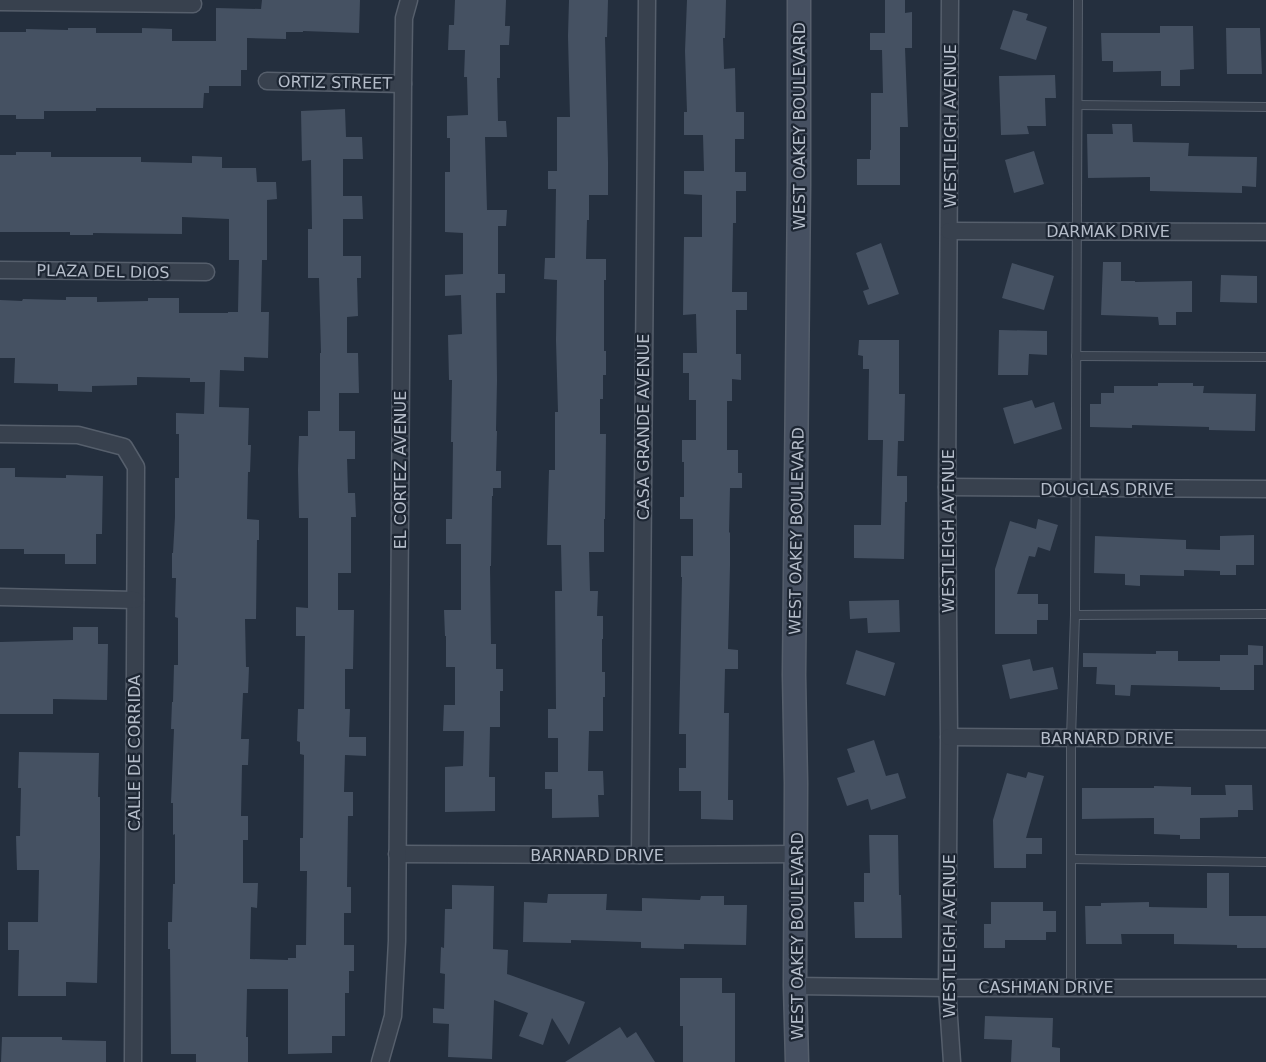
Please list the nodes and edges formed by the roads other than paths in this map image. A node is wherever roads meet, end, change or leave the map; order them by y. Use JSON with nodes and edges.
{"nodes":[{"id":1,"x":409,"y":0,"type":"edge"},
{"id":2,"x":647,"y":0,"type":"edge"},
{"id":3,"x":799,"y":0,"type":"edge"},
{"id":4,"x":950,"y":0,"type":"edge"},
{"id":5,"x":1078,"y":0,"type":"edge"},
{"id":6,"x":0,"y":2,"type":"edge"},
{"id":7,"x":193,"y":4,"type":"dead end"},
{"id":8,"x":267,"y":81,"type":"dead end"},
{"id":9,"x":403,"y":84,"type":"junction"},
{"id":10,"x":1078,"y":105,"type":"junction"},
{"id":11,"x":1266,"y":106,"type":"edge"},
{"id":12,"x":949,"y":231,"type":"junction"},
{"id":13,"x":1077,"y":231,"type":"junction"},
{"id":14,"x":1266,"y":232,"type":"edge"},
{"id":15,"x":0,"y":270,"type":"edge"},
{"id":16,"x":206,"y":272,"type":"dead end"},
{"id":17,"x":1076,"y":356,"type":"junction"},
{"id":18,"x":1266,"y":357,"type":"edge"},
{"id":19,"x":0,"y":434,"type":"edge"},
{"id":20,"x":947,"y":487,"type":"junction"},
{"id":21,"x":1075,"y":489,"type":"junction"},
{"id":22,"x":1266,"y":489,"type":"edge"},
{"id":23,"x":0,"y":597,"type":"edge"},
{"id":24,"x":135,"y":600,"type":"junction"},
{"id":25,"x":1266,"y":614,"type":"edge"},
{"id":26,"x":1074,"y":615,"type":"junction"},
{"id":27,"x":949,"y":737,"type":"junction"},
{"id":28,"x":1071,"y":738,"type":"junction"},
{"id":29,"x":1266,"y":739,"type":"edge"},
{"id":30,"x":397,"y":854,"type":"junction"},
{"id":31,"x":796,"y":854,"type":"junction"},
{"id":32,"x":640,"y":855,"type":"junction"},
{"id":33,"x":1071,"y":859,"type":"junction"},
{"id":34,"x":1266,"y":862,"type":"edge"},
{"id":35,"x":795,"y":986,"type":"junction"},
{"id":36,"x":1071,"y":987,"type":"junction"},
{"id":37,"x":947,"y":988,"type":"junction"},
{"id":38,"x":1266,"y":988,"type":"edge"},
{"id":39,"x":133,"y":1062,"type":"edge"},
{"id":40,"x":380,"y":1062,"type":"edge"},
{"id":41,"x":797,"y":1062,"type":"edge"},
{"id":42,"x":952,"y":1062,"type":"edge"}],
"edges":[{"from":1,"to":9,"type":"street","name":"EL CORTEZ AVENUE"},
{"from":2,"to":32,"type":"street","name":"CASA GRANDE AVENUE"},
{"from":3,"to":31,"type":"main road","name":"WEST OAKEY BOULEVARD"},
{"from":4,"to":12,"type":"street","name":"WESTLEIGH AVENUE"},
{"from":5,"to":10,"type":"lane"},
{"from":6,"to":7,"type":"street"},
{"from":8,"to":9,"type":"street","name":"ORTIZ STREET"},
{"from":9,"to":30,"type":"street","name":"EL CORTEZ AVENUE"},
{"from":10,"to":11,"type":"lane"},
{"from":10,"to":13,"type":"lane"},
{"from":12,"to":13,"type":"street","name":"DARMAK DRIVE"},
{"from":12,"to":20,"type":"street","name":"WESTLEIGH AVENUE"},
{"from":13,"to":14,"type":"street","name":"DARMAK DRIVE"},
{"from":13,"to":17,"type":"lane"},
{"from":15,"to":16,"type":"street","name":"PLAZA DEL DIOS"},
{"from":17,"to":18,"type":"lane"},
{"from":17,"to":21,"type":"lane"},
{"from":19,"to":24,"type":"street","name":"CALLE DE CORRIDA"},
{"from":20,"to":21,"type":"street","name":"DOUGLAS DRIVE"},
{"from":20,"to":27,"type":"street","name":"WESTLEIGH AVENUE"},
{"from":21,"to":22,"type":"street","name":"DOUGLAS DRIVE"},
{"from":21,"to":26,"type":"lane"},
{"from":23,"to":24,"type":"street"},
{"from":24,"to":39,"type":"street","name":"CALLE DE CORRIDA"},
{"from":25,"to":26,"type":"lane"},
{"from":26,"to":28,"type":"lane"},
{"from":27,"to":28,"type":"street","name":"BARNARD DRIVE"},
{"from":27,"to":37,"type":"street","name":"WESTLEIGH AVENUE"},
{"from":28,"to":29,"type":"street","name":"BARNARD DRIVE"},
{"from":28,"to":33,"type":"lane"},
{"from":30,"to":32,"type":"street","name":"BARNARD DRIVE"},
{"from":30,"to":40,"type":"street","name":"EL CORTEZ AVENUE"},
{"from":31,"to":32,"type":"street","name":"BARNARD DRIVE"},
{"from":31,"to":35,"type":"main road","name":"WEST OAKEY BOULEVARD"},
{"from":33,"to":34,"type":"lane"},
{"from":33,"to":36,"type":"lane"},
{"from":35,"to":37,"type":"street","name":"CASHMAN DRIVE"},
{"from":35,"to":41,"type":"main road","name":"WEST OAKEY BOULEVARD"},
{"from":36,"to":37,"type":"street","name":"CASHMAN DRIVE"},
{"from":36,"to":38,"type":"street","name":"CASHMAN DRIVE"},
{"from":37,"to":42,"type":"street","name":"WESTLEIGH AVENUE"}]}
